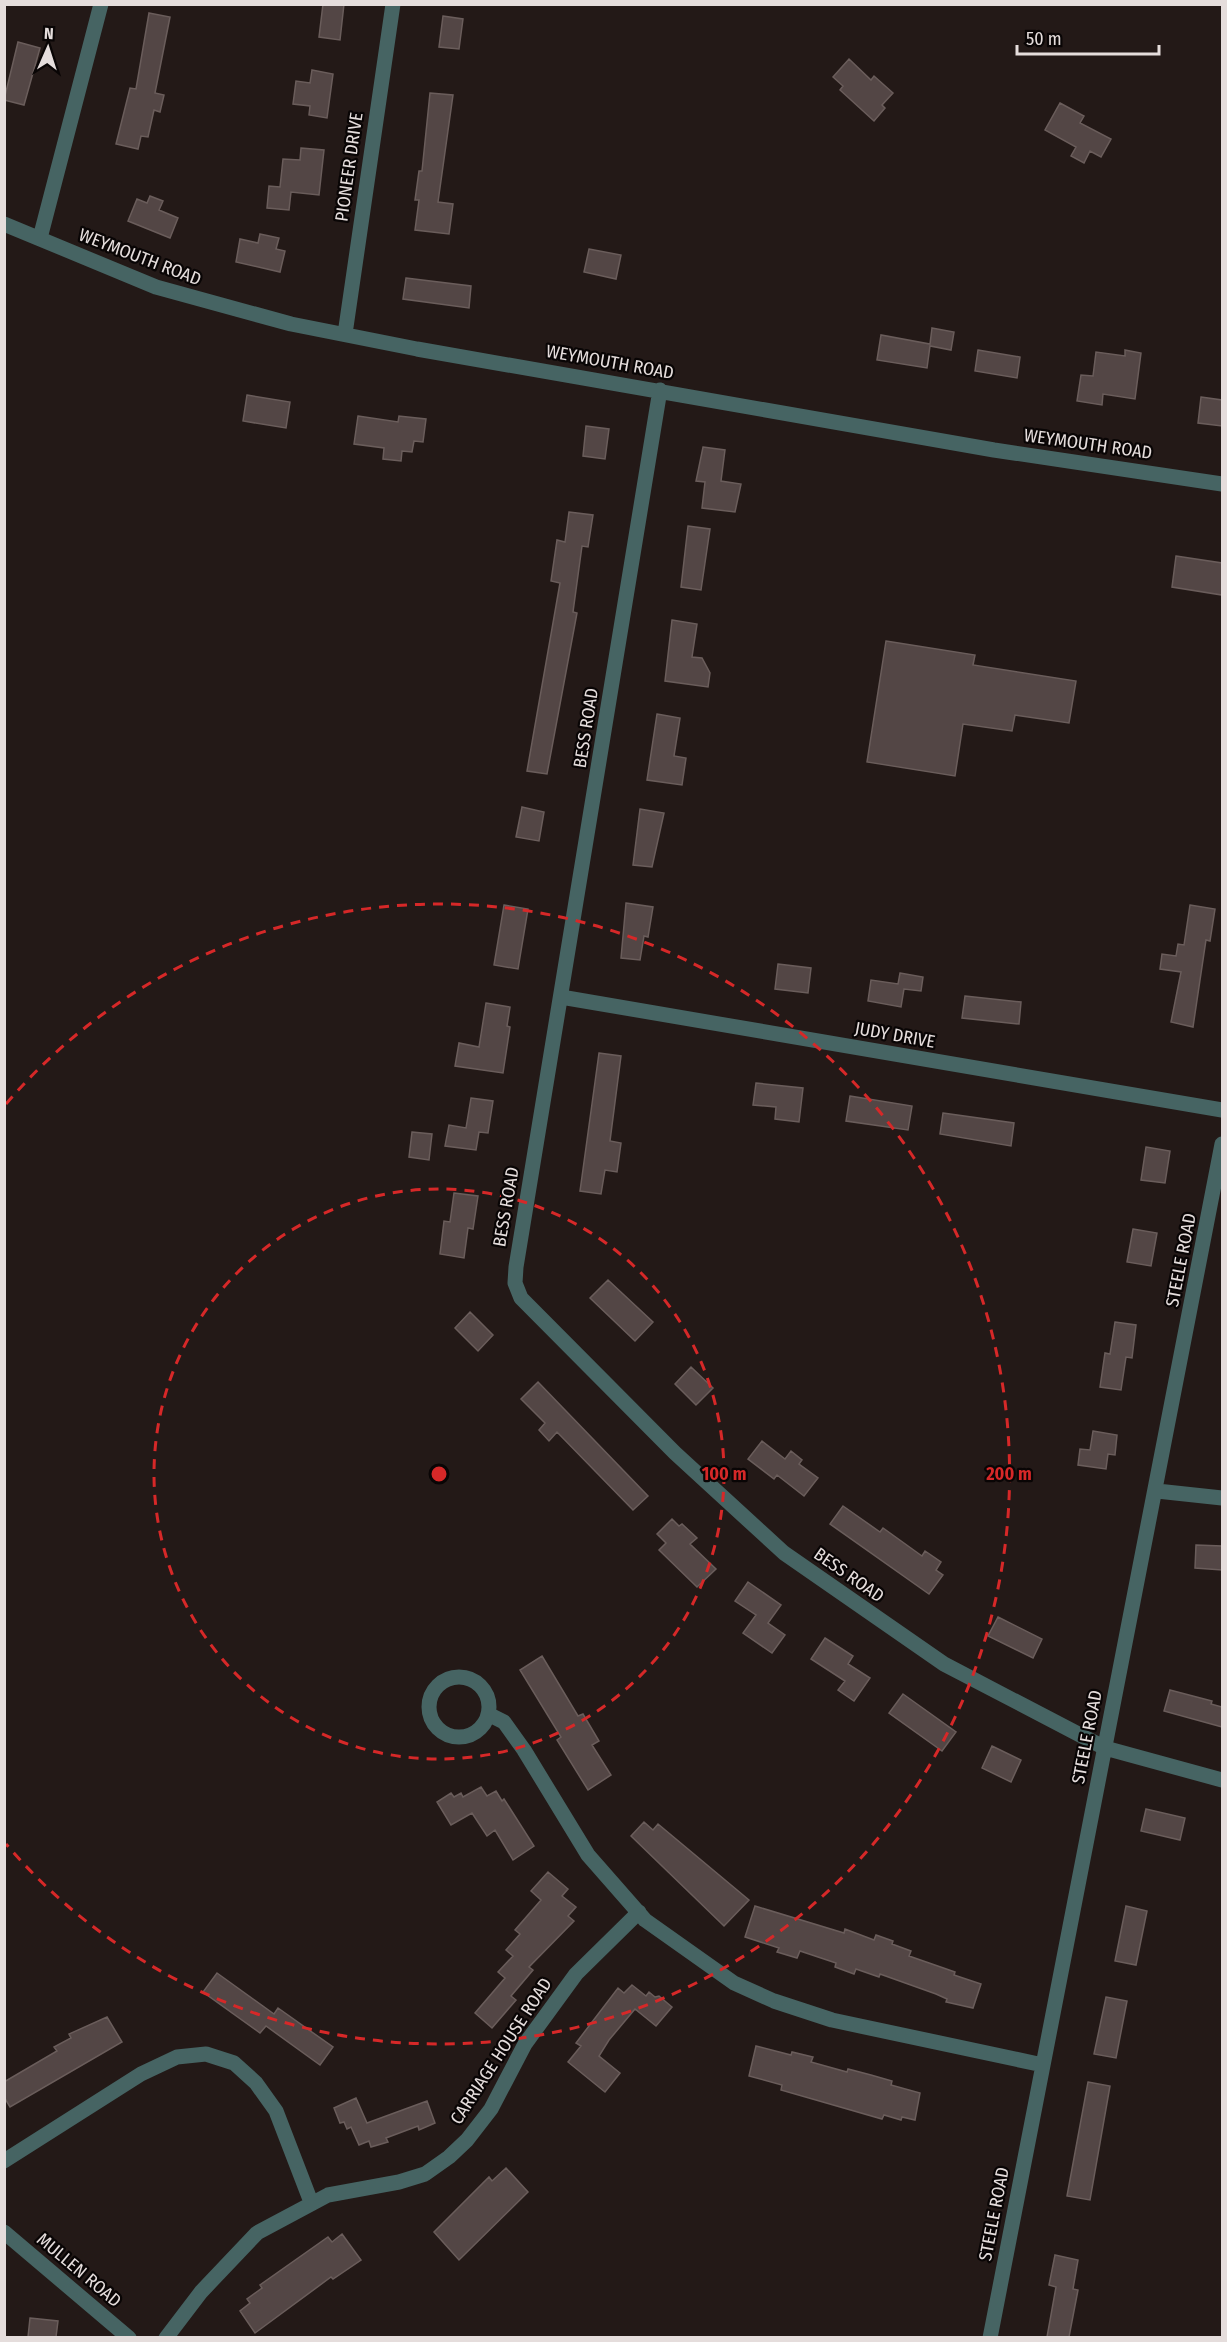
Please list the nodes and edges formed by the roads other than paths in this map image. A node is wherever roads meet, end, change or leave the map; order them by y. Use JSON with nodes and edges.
{"nodes":[{"id":1,"x":101,"y":4,"type":"edge"},
{"id":2,"x":393,"y":4,"type":"edge"},
{"id":3,"x":4,"y":224,"type":"edge"},
{"id":4,"x":40,"y":238,"type":"junction"},
{"id":5,"x":345,"y":334,"type":"junction"},
{"id":6,"x":660,"y":390,"type":"junction"},
{"id":7,"x":1222,"y":484,"type":"edge"},
{"id":8,"x":561,"y":997,"type":"junction"},
{"id":9,"x":1222,"y":1110,"type":"edge"},
{"id":10,"x":1222,"y":1144,"type":"edge"},
{"id":11,"x":1220,"y":1173,"type":"edge"},
{"id":12,"x":1156,"y":1491,"type":"junction"},
{"id":13,"x":1222,"y":1498,"type":"edge"},
{"id":14,"x":488,"y":1714,"type":"junction"},
{"id":15,"x":1105,"y":1748,"type":"junction"},
{"id":16,"x":1222,"y":1780,"type":"edge"},
{"id":17,"x":639,"y":1912,"type":"junction"},
{"id":18,"x":1043,"y":2065,"type":"junction"},
{"id":19,"x":4,"y":2161,"type":"edge"},
{"id":20,"x":310,"y":2202,"type":"junction"},
{"id":21,"x":4,"y":2232,"type":"edge"},
{"id":22,"x":129,"y":2337,"type":"edge"},
{"id":23,"x":166,"y":2337,"type":"edge"},
{"id":24,"x":990,"y":2337,"type":"edge"}],
"edges":[{"from":1,"to":4,"type":"street"},
{"from":2,"to":5,"type":"street","name":"PIONEER DRIVE"},
{"from":3,"to":4,"type":"street","name":"WEYMOUTH ROAD"},
{"from":4,"to":5,"type":"street","name":"WEYMOUTH ROAD"},
{"from":5,"to":6,"type":"street","name":"WEYMOUTH ROAD"},
{"from":6,"to":7,"type":"street","name":"WEYMOUTH ROAD"},
{"from":6,"to":8,"type":"street","name":"BESS ROAD"},
{"from":8,"to":9,"type":"street","name":"JUDY DRIVE"},
{"from":8,"to":15,"type":"street","name":"BESS ROAD"},
{"from":10,"to":11,"type":"street","name":"STEELE ROAD"},
{"from":11,"to":12,"type":"street","name":"STEELE ROAD"},
{"from":12,"to":13,"type":"street"},
{"from":12,"to":15,"type":"street","name":"STEELE ROAD"},
{"from":14,"to":14,"type":"street"},
{"from":14,"to":17,"type":"street"},
{"from":15,"to":16,"type":"street","name":"BESS ROAD"},
{"from":15,"to":18,"type":"street","name":"STEELE ROAD"},
{"from":17,"to":18,"type":"street"},
{"from":17,"to":20,"type":"street","name":"CARRIAGE HOUSE ROAD"},
{"from":18,"to":24,"type":"street","name":"STEELE ROAD"},
{"from":19,"to":20,"type":"street"},
{"from":20,"to":23,"type":"street","name":"CARRIAGE HOUSE ROAD"},
{"from":21,"to":22,"type":"street","name":"MULLEN ROAD"}]}
